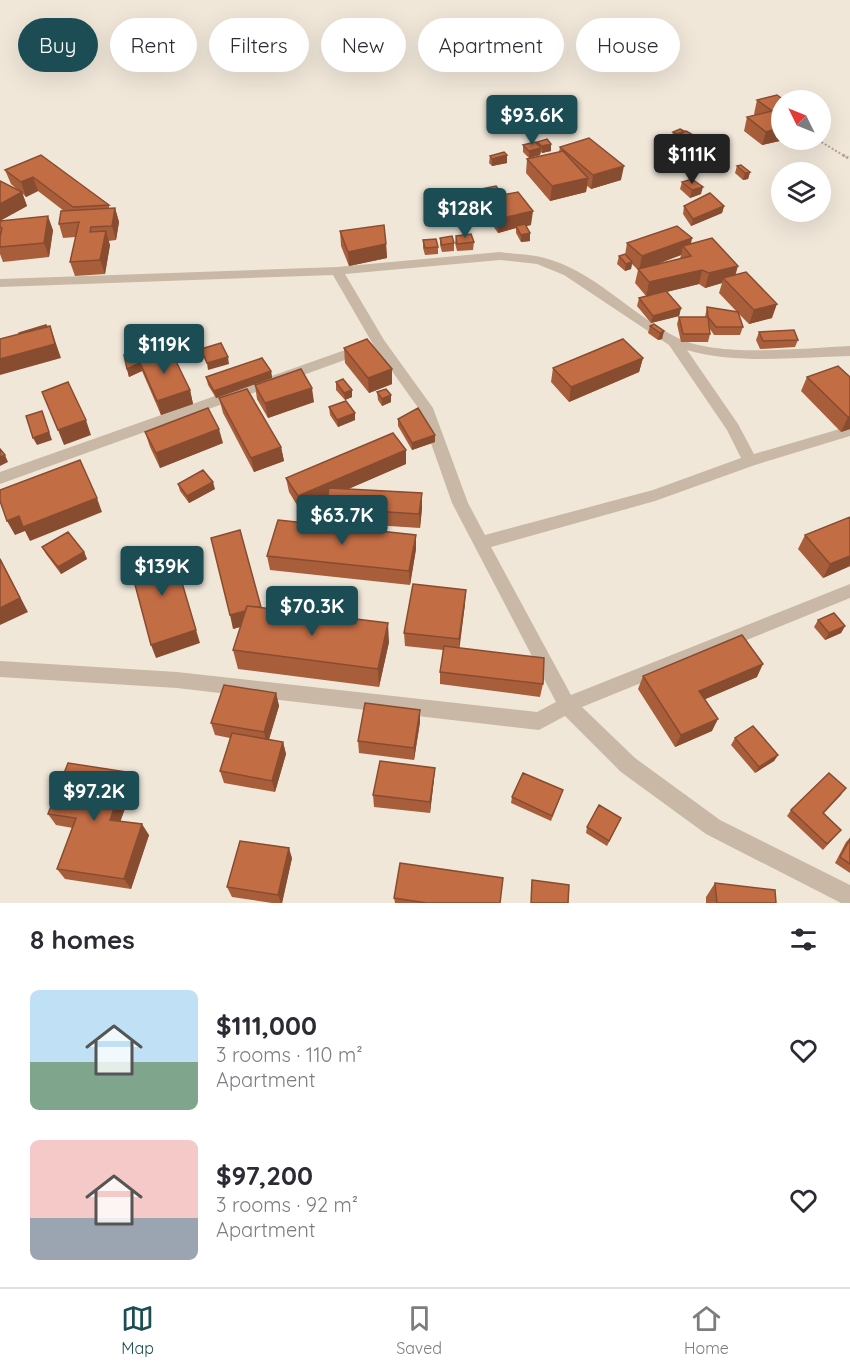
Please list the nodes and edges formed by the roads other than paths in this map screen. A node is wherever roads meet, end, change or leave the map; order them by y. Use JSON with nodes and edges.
{"nodes":[{"id":1,"x":337,"y":271,"type":"junction"},
{"id":2,"x":0,"y":283,"type":"edge"},
{"id":3,"x":674,"y":342,"type":"junction"},
{"id":4,"x":379,"y":343,"type":"junction"},
{"id":5,"x":850,"y":351,"type":"edge"},
{"id":6,"x":850,"y":431,"type":"edge"},
{"id":7,"x":750,"y":461,"type":"junction"},
{"id":8,"x":0,"y":478,"type":"edge"},
{"id":9,"x":481,"y":543,"type":"junction"},
{"id":10,"x":850,"y":591,"type":"edge"},
{"id":11,"x":0,"y":669,"type":"edge"},
{"id":12,"x":567,"y":705,"type":"junction"},
{"id":13,"x":850,"y":896,"type":"edge"}],
"edges":[{"from":1,"to":2,"type":"street"},
{"from":1,"to":3,"type":"street"},
{"from":1,"to":4,"type":"street"},
{"from":3,"to":5,"type":"street"},
{"from":3,"to":7,"type":"street"},
{"from":4,"to":8,"type":"street"},
{"from":4,"to":9,"type":"street"},
{"from":6,"to":7,"type":"street"},
{"from":7,"to":9,"type":"street"},
{"from":9,"to":12,"type":"street"},
{"from":10,"to":12,"type":"street"},
{"from":11,"to":12,"type":"street"},
{"from":12,"to":13,"type":"street"}]}
